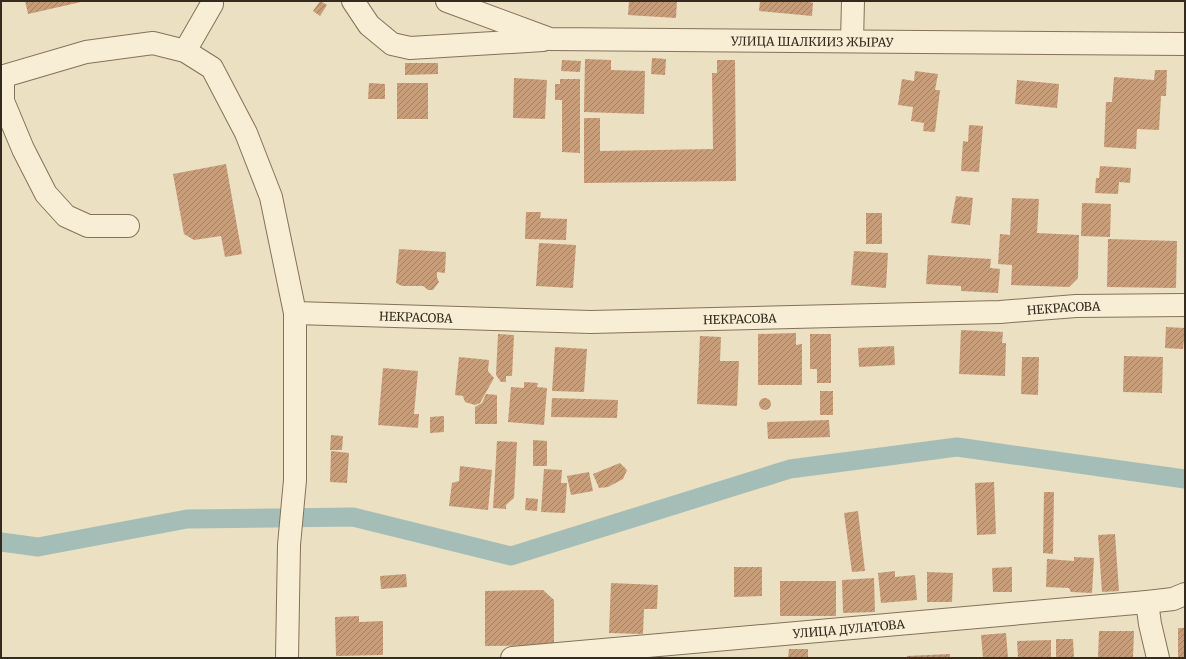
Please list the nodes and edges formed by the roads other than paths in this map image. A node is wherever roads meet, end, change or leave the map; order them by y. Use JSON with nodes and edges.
{"nodes":[{"id":1,"x":353,"y":1,"type":"edge"},
{"id":2,"x":447,"y":1,"type":"edge"},
{"id":3,"x":853,"y":1,"type":"edge"},
{"id":4,"x":214,"y":2,"type":"edge"},
{"id":5,"x":550,"y":39,"type":"junction"},
{"id":6,"x":852,"y":41,"type":"junction"},
{"id":7,"x":1185,"y":44,"type":"edge"},
{"id":8,"x":185,"y":51,"type":"junction"},
{"id":9,"x":2,"y":77,"type":"edge"},
{"id":10,"x":128,"y":226,"type":"dead end"},
{"id":11,"x":1185,"y":304,"type":"edge"},
{"id":12,"x":295,"y":313,"type":"junction"},
{"id":13,"x":1185,"y":594,"type":"edge"},
{"id":14,"x":1147,"y":602,"type":"junction"},
{"id":15,"x":287,"y":658,"type":"edge"},
{"id":16,"x":512,"y":658,"type":"edge"},
{"id":17,"x":1158,"y":658,"type":"edge"}],
"edges":[{"from":1,"to":5,"type":"street"},
{"from":2,"to":5,"type":"street","name":"УЛИЦА ШАЛКИИЗ ЖЫРАУ"},
{"from":3,"to":6,"type":"street"},
{"from":4,"to":8,"type":"street"},
{"from":5,"to":6,"type":"street","name":"УЛИЦА ШАЛКИИЗ ЖЫРАУ"},
{"from":6,"to":7,"type":"street","name":"УЛИЦА ШАЛКИИЗ ЖЫРАУ"},
{"from":8,"to":9,"type":"street"},
{"from":8,"to":12,"type":"street"},
{"from":9,"to":10,"type":"street"},
{"from":11,"to":12,"type":"street","name":"НЕКРАСОВА"},
{"from":12,"to":15,"type":"street"},
{"from":13,"to":14,"type":"street","name":"УЛИЦА ДУЛАТОВА"},
{"from":14,"to":16,"type":"street","name":"УЛИЦА ДУЛАТОВА"},
{"from":14,"to":17,"type":"street"}]}
